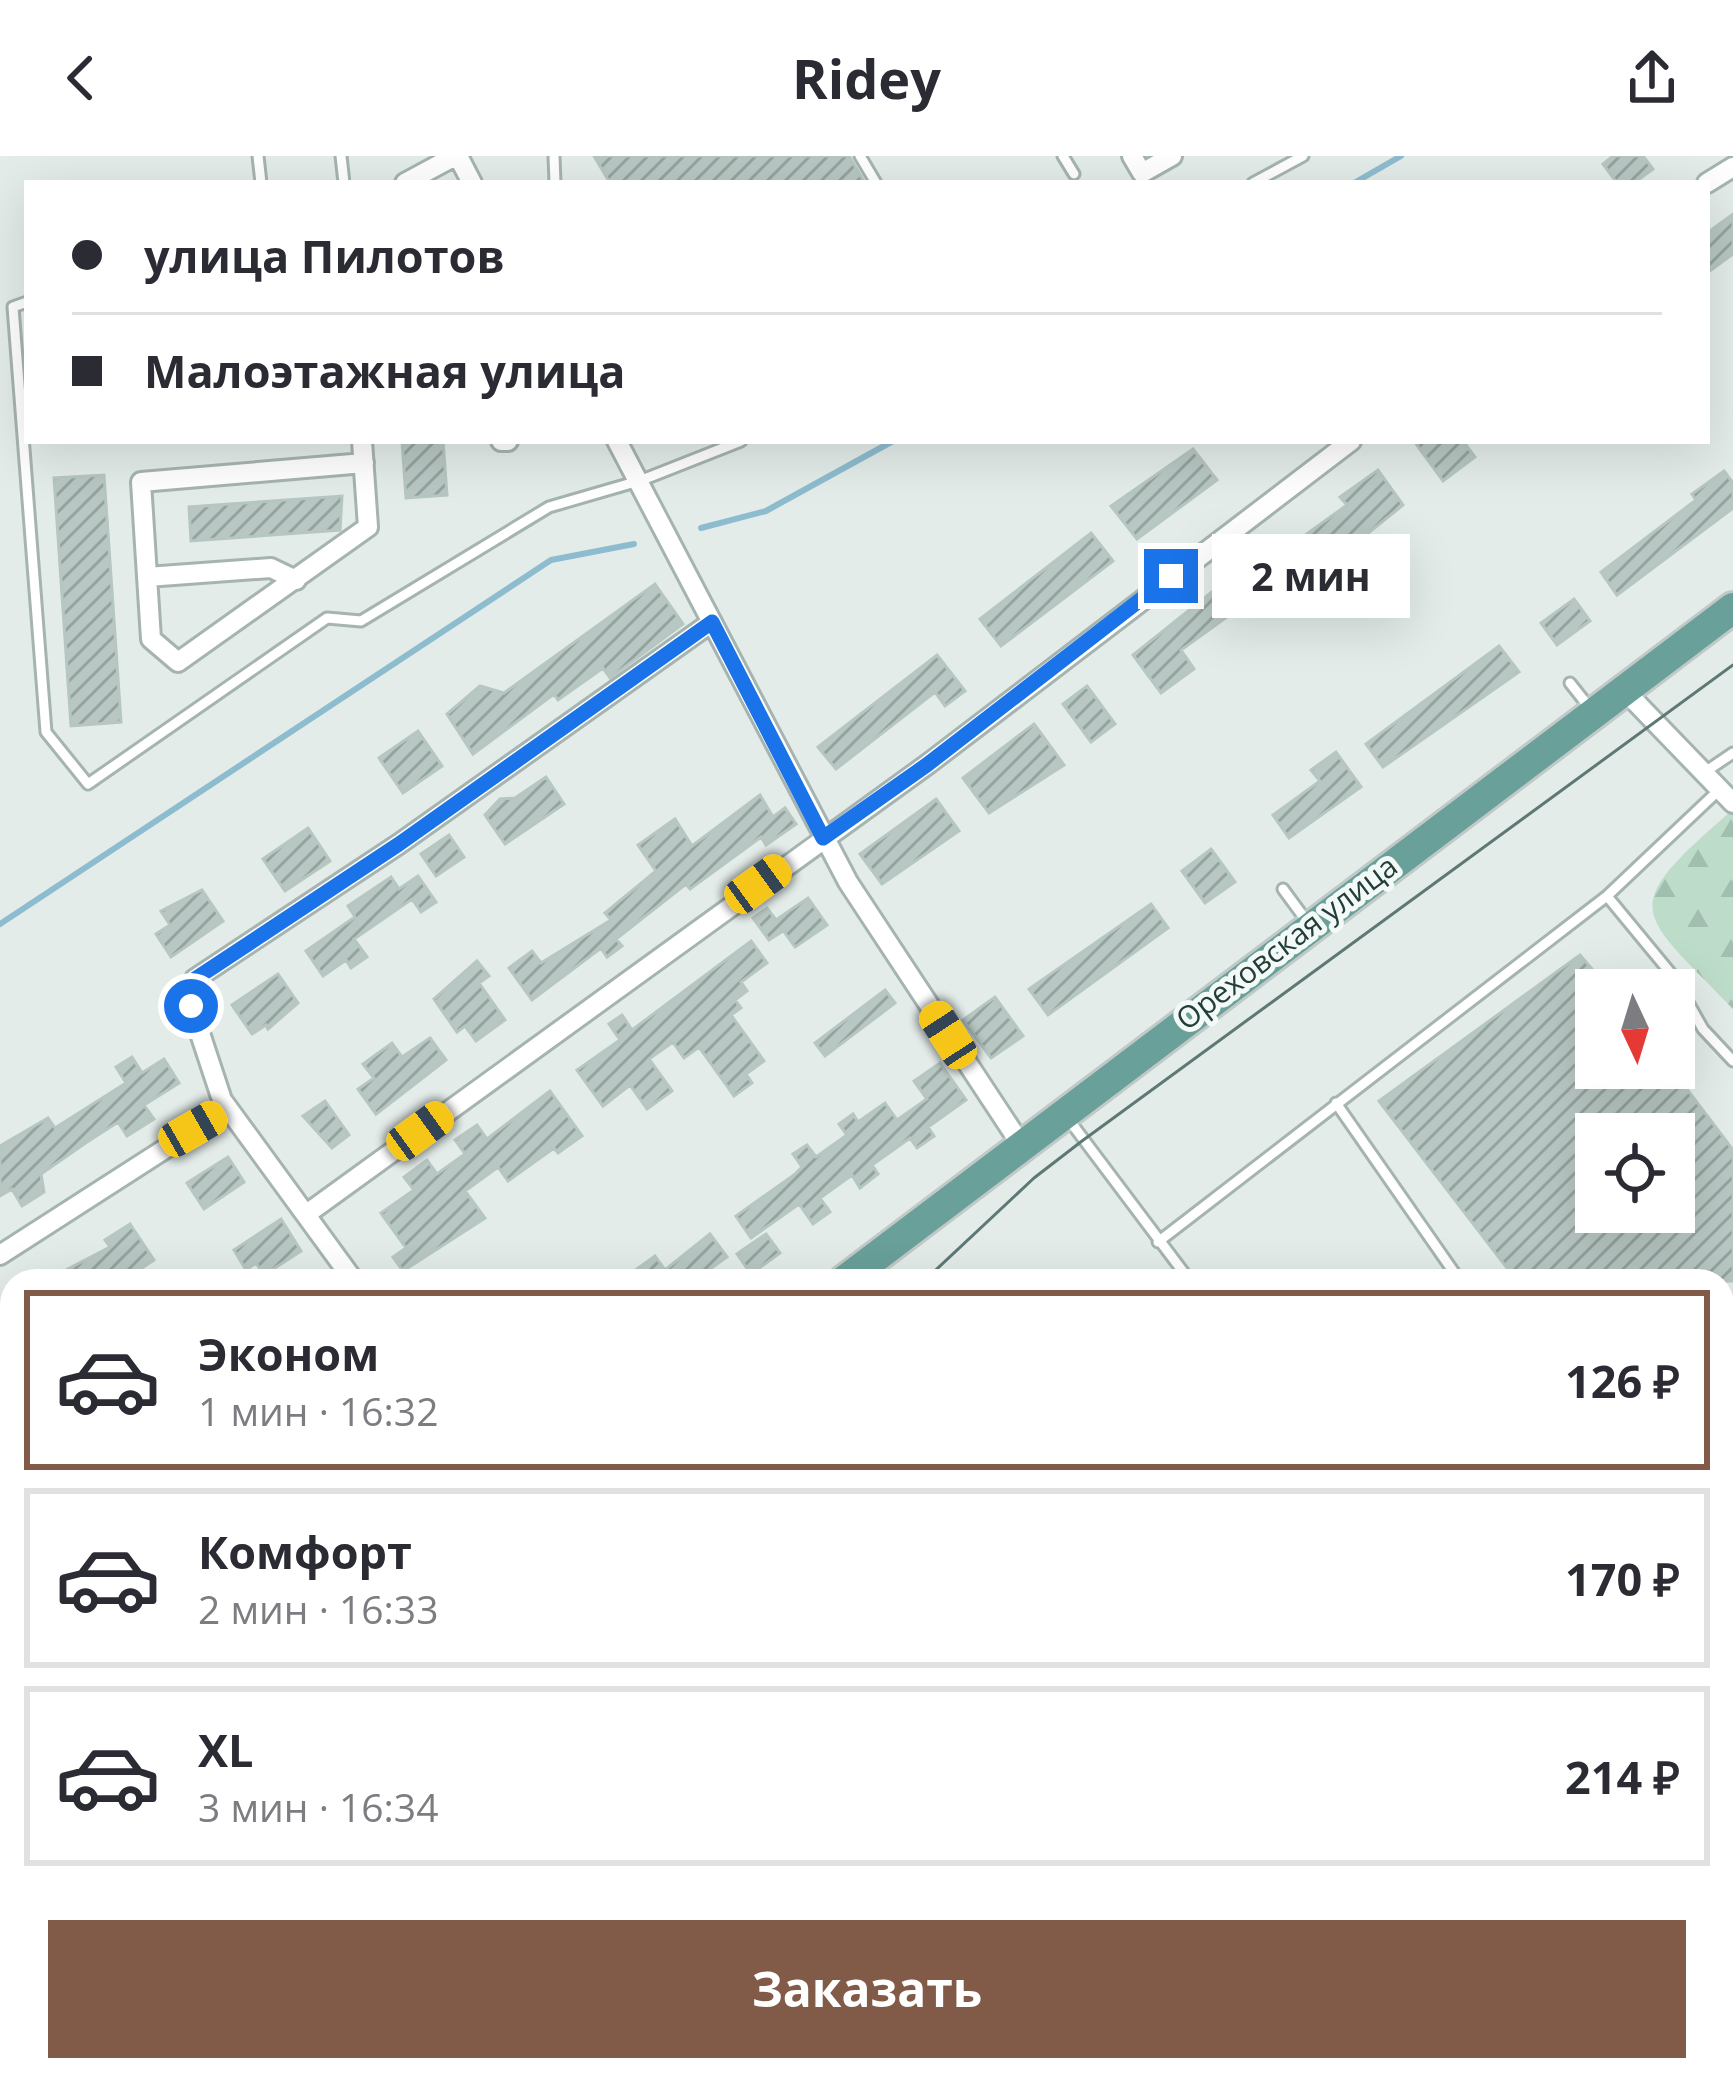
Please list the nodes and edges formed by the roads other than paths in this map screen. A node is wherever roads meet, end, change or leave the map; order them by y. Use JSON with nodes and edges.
{"nodes":[{"id":1,"x":456,"y":156,"type":"edge"},
{"id":2,"x":1063,"y":156,"type":"edge"},
{"id":3,"x":1132,"y":156,"type":"edge"},
{"id":4,"x":1172,"y":156,"type":"edge"},
{"id":5,"x":1303,"y":156,"type":"edge"},
{"id":6,"x":1074,"y":174,"type":"dead end"},
{"id":7,"x":427,"y":178,"type":"edge"},
{"id":8,"x":1259,"y":180,"type":"edge"},
{"id":9,"x":24,"y":303,"type":"edge"},
{"id":10,"x":362,"y":444,"type":"edge"},
{"id":11,"x":619,"y":444,"type":"edge"},
{"id":12,"x":733,"y":444,"type":"edge"},
{"id":13,"x":1347,"y":444,"type":"edge"},
{"id":14,"x":364,"y":463,"type":"junction"},
{"id":15,"x":642,"y":480,"type":"junction"},
{"id":16,"x":147,"y":577,"type":"junction"},
{"id":17,"x":296,"y":580,"type":"junction"},
{"id":18,"x":1733,"y":608,"type":"edge"},
{"id":19,"x":712,"y":622,"type":"junction"},
{"id":20,"x":1570,"y":683,"type":"dead end"},
{"id":21,"x":1624,"y":691,"type":"junction"},
{"id":22,"x":1594,"y":714,"type":"junction"},
{"id":23,"x":1733,"y":753,"type":"edge"},
{"id":24,"x":1702,"y":774,"type":"junction"},
{"id":25,"x":1726,"y":797,"type":"edge"},
{"id":26,"x":823,"y":838,"type":"junction"},
{"id":27,"x":1283,"y":889,"type":"dead end"},
{"id":28,"x":1607,"y":896,"type":"junction"},
{"id":29,"x":1309,"y":925,"type":"junction"},
{"id":30,"x":1733,"y":1061,"type":"edge"},
{"id":31,"x":1336,"y":1103,"type":"junction"},
{"id":32,"x":227,"y":1109,"type":"junction"},
{"id":33,"x":1063,"y":1112,"type":"junction"},
{"id":34,"x":1020,"y":1143,"type":"junction"},
{"id":35,"x":308,"y":1213,"type":"junction"},
{"id":36,"x":1158,"y":1242,"type":"junction"},
{"id":37,"x":0,"y":1255,"type":"edge"},
{"id":38,"x":345,"y":1269,"type":"edge"},
{"id":39,"x":859,"y":1269,"type":"edge"},
{"id":40,"x":1180,"y":1269,"type":"edge"},
{"id":41,"x":1452,"y":1269,"type":"edge"}],
"edges":[{"from":1,"to":7,"type":"street"},
{"from":2,"to":6,"type":"lane"},
{"from":3,"to":4,"type":"street"},
{"from":5,"to":8,"type":"lane"},
{"from":9,"to":15,"type":"lane"},
{"from":10,"to":14,"type":"street"},
{"from":11,"to":15,"type":"street"},
{"from":12,"to":15,"type":"lane"},
{"from":13,"to":26,"type":"street"},
{"from":14,"to":16,"type":"street"},
{"from":14,"to":17,"type":"street"},
{"from":15,"to":19,"type":"street"},
{"from":16,"to":17,"type":"street"},
{"from":16,"to":17,"type":"street"},
{"from":18,"to":21,"type":"main road","name":"Ореховская улица"},
{"from":19,"to":26,"type":"street"},
{"from":19,"to":32,"type":"street"},
{"from":20,"to":22,"type":"lane"},
{"from":21,"to":22,"type":"main road","name":"Ореховская улица"},
{"from":21,"to":24,"type":"street"},
{"from":22,"to":29,"type":"main road","name":"Ореховская улица"},
{"from":23,"to":24,"type":"lane"},
{"from":24,"to":25,"type":"street"},
{"from":25,"to":28,"type":"lane"},
{"from":26,"to":34,"type":"street"},
{"from":26,"to":35,"type":"street"},
{"from":27,"to":29,"type":"lane"},
{"from":28,"to":30,"type":"lane"},
{"from":28,"to":31,"type":"lane"},
{"from":29,"to":33,"type":"main road","name":"Ореховская улица"},
{"from":31,"to":36,"type":"lane"},
{"from":31,"to":41,"type":"lane"},
{"from":32,"to":35,"type":"street"},
{"from":32,"to":37,"type":"street"},
{"from":33,"to":34,"type":"main road","name":"Ореховская улица"},
{"from":33,"to":36,"type":"lane"},
{"from":34,"to":39,"type":"main road","name":"Ореховская улица"},
{"from":35,"to":38,"type":"street"},
{"from":36,"to":40,"type":"lane"}]}
